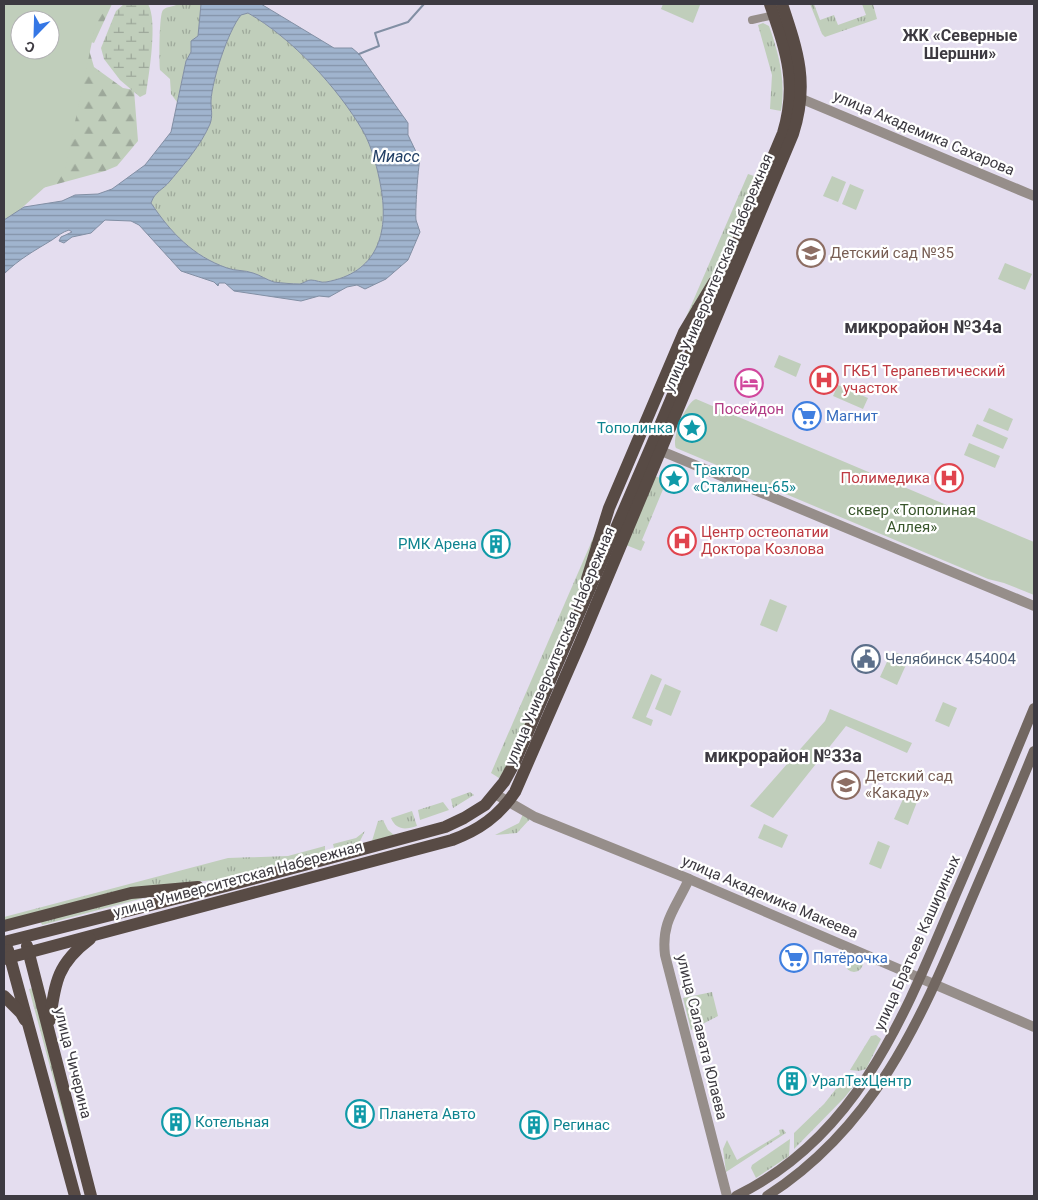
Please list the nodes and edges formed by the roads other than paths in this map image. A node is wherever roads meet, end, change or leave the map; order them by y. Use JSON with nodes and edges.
{"nodes":[{"id":1,"x":782,"y":4,"type":"edge"},
{"id":2,"x":772,"y":9,"type":"edge"},
{"id":3,"x":752,"y":20,"type":"dead end"},
{"id":4,"x":796,"y":99,"type":"junction"},
{"id":5,"x":1034,"y":196,"type":"edge"},
{"id":6,"x":732,"y":255,"type":"junction"},
{"id":7,"x":656,"y":449,"type":"junction"},
{"id":8,"x":1034,"y":606,"type":"edge"},
{"id":9,"x":574,"y":626,"type":"junction"},
{"id":10,"x":1034,"y":708,"type":"edge"},
{"id":11,"x":1034,"y":751,"type":"edge"},
{"id":12,"x":495,"y":794,"type":"junction"},
{"id":13,"x":508,"y":803,"type":"junction"},
{"id":14,"x":689,"y":879,"type":"junction"},
{"id":15,"x":226,"y":886,"type":"junction"},
{"id":16,"x":4,"y":926,"type":"edge"},
{"id":17,"x":96,"y":934,"type":"junction"},
{"id":18,"x":25,"y":936,"type":"junction"},
{"id":19,"x":5,"y":942,"type":"edge"},
{"id":20,"x":29,"y":952,"type":"junction"},
{"id":21,"x":7,"y":958,"type":"edge"},
{"id":22,"x":921,"y":978,"type":"junction"},
{"id":23,"x":936,"y":984,"type":"junction"},
{"id":24,"x":4,"y":996,"type":"edge"},
{"id":25,"x":1034,"y":1026,"type":"edge"},
{"id":26,"x":49,"y":1027,"type":"junction"},
{"id":27,"x":32,"y":1034,"type":"junction"},
{"id":28,"x":721,"y":1176,"type":"junction"},
{"id":29,"x":75,"y":1196,"type":"edge"},
{"id":30,"x":91,"y":1196,"type":"edge"},
{"id":31,"x":726,"y":1196,"type":"edge"},
{"id":32,"x":732,"y":1196,"type":"edge"},
{"id":33,"x":736,"y":1196,"type":"edge"},
{"id":34,"x":767,"y":1196,"type":"edge"}],
"edges":[{"from":1,"to":4,"type":"main road","name":"улица Университетская Набережная"},
{"from":2,"to":3,"type":"street"},
{"from":2,"to":4,"type":"main road","name":"улица Университетская Набережная"},
{"from":4,"to":5,"type":"street","name":"улица Академика Сахарова"},
{"from":4,"to":6,"type":"main road","name":"улица Университетская Набережная"},
{"from":4,"to":7,"type":"main road","name":"улица Университетская Набережная"},
{"from":6,"to":7,"type":"main road","name":"улица Университетская Набережная"},
{"from":6,"to":9,"type":"main road"},
{"from":7,"to":8,"type":"street"},
{"from":7,"to":9,"type":"main road","name":"улица Университетская Набережная"},
{"from":7,"to":13,"type":"main road","name":"улица Университетская Набережная"},
{"from":9,"to":12,"type":"main road","name":"улица Университетская Набережная"},
{"from":10,"to":22,"type":"main road","name":"улица Братьев Кашириных"},
{"from":11,"to":23,"type":"main road","name":"улица Братьев Кашириных"},
{"from":12,"to":13,"type":"street","name":"улица Академика Макеева"},
{"from":12,"to":15,"type":"main road","name":"улица Университетская Набережная"},
{"from":13,"to":14,"type":"street","name":"улица Академика Макеева"},
{"from":13,"to":17,"type":"main road","name":"улица Университетская Набережная"},
{"from":14,"to":22,"type":"street","name":"улица Академика Макеева"},
{"from":14,"to":28,"type":"street","name":"улица Салавата Юлаева"},
{"from":15,"to":16,"type":"main road"},
{"from":15,"to":18,"type":"main road","name":"улица Университетская Набережная"},
{"from":17,"to":20,"type":"main road","name":"улица Университетская Набережная"},
{"from":17,"to":26,"type":"main road"},
{"from":18,"to":19,"type":"main road","name":"улица Университетская Набережная"},
{"from":18,"to":20,"type":"main road","name":"улица Чичерина"},
{"from":19,"to":21,"type":"main road","name":"улица Чичерина"},
{"from":20,"to":21,"type":"main road","name":"улица Университетская Набережная"},
{"from":20,"to":26,"type":"main road","name":"улица Чичерина"},
{"from":21,"to":27,"type":"main road","name":"улица Чичерина"},
{"from":22,"to":23,"type":"street","name":"улица Академика Макеева"},
{"from":22,"to":33,"type":"main road","name":"улица Братьев Кашириных"},
{"from":23,"to":25,"type":"street","name":"улица Академика Макеева"},
{"from":23,"to":34,"type":"main road","name":"улица Братьев Кашириных"},
{"from":24,"to":27,"type":"main road"},
{"from":26,"to":30,"type":"main road","name":"улица Чичерина"},
{"from":27,"to":29,"type":"main road","name":"улица Чичерина"},
{"from":28,"to":31,"type":"street","name":"улица Салавата Юлаева"},
{"from":28,"to":32,"type":"street","name":"улица Салавата Юлаева"}]}
